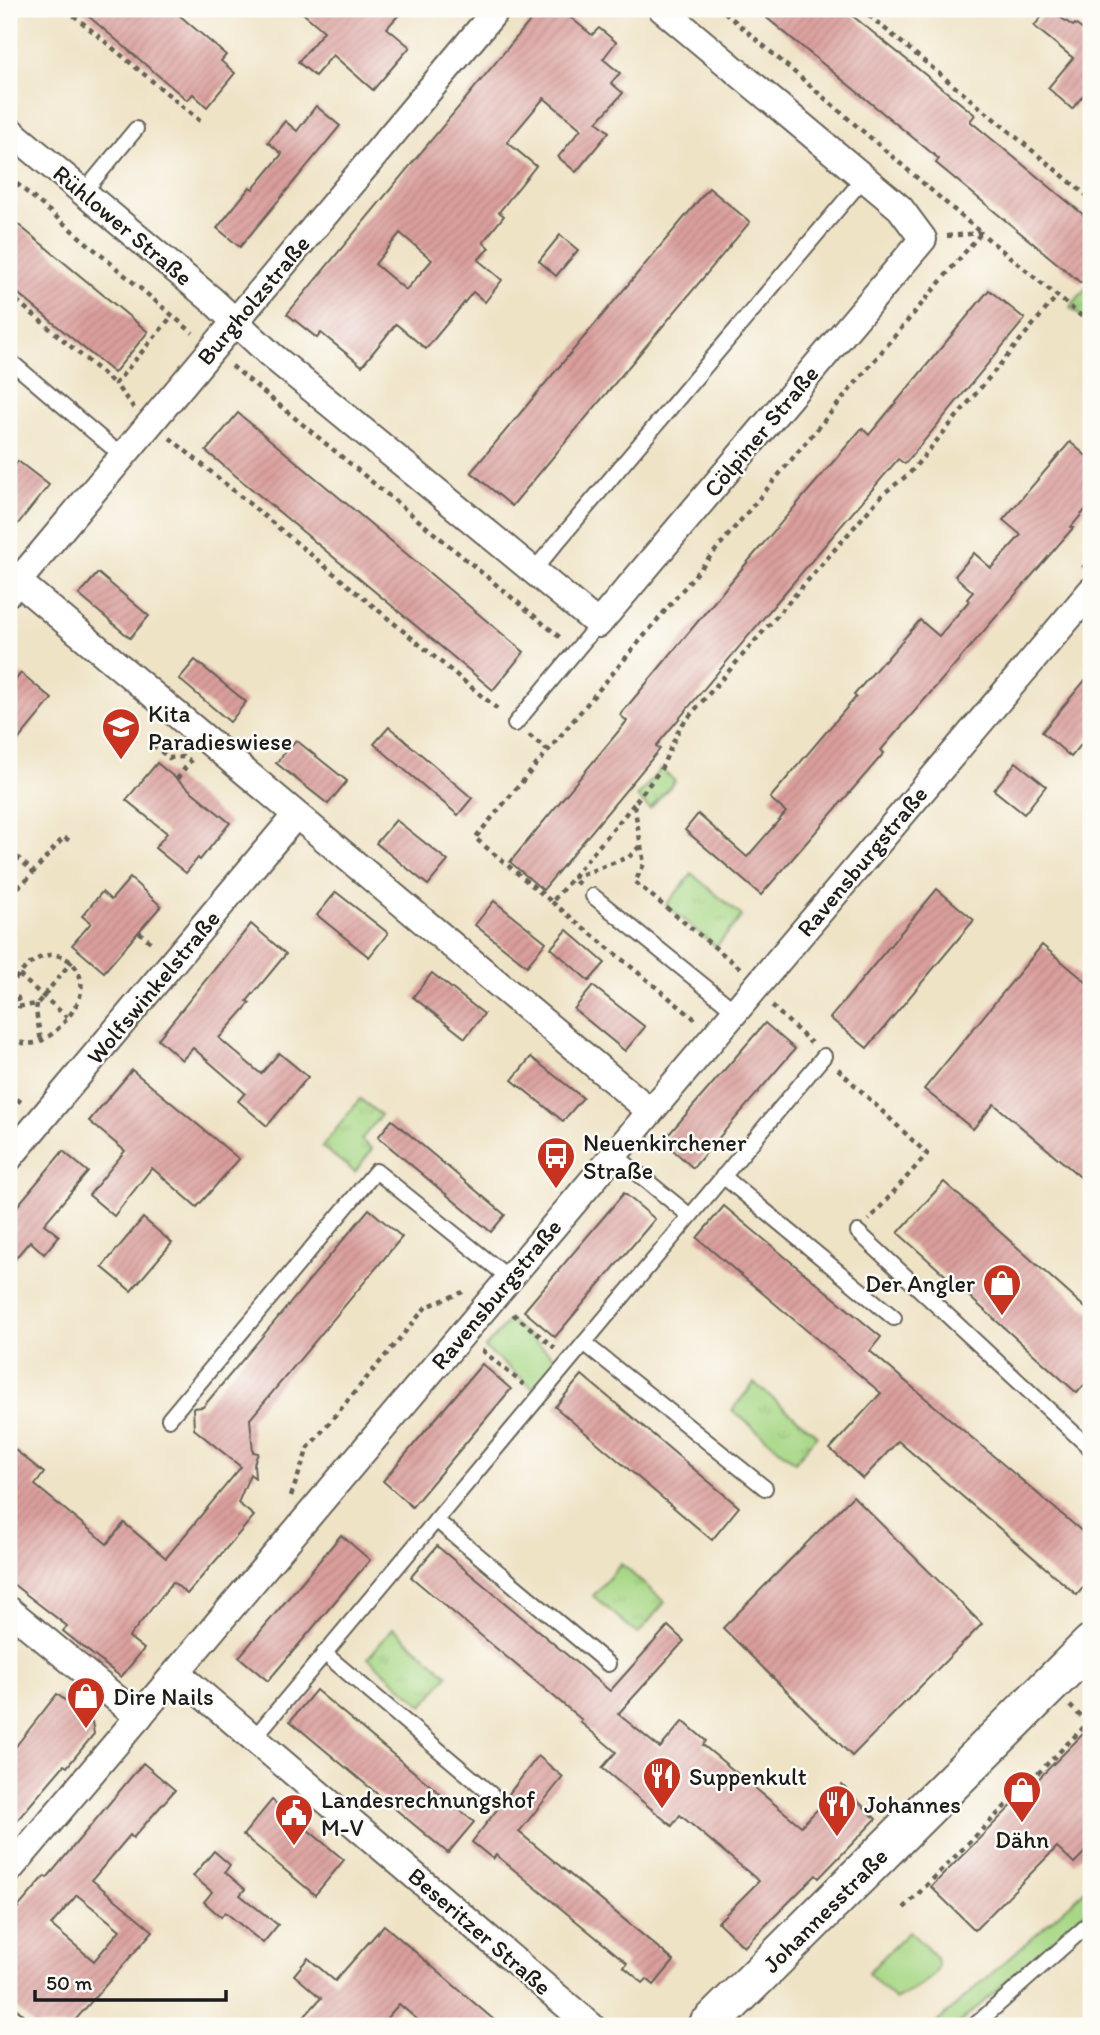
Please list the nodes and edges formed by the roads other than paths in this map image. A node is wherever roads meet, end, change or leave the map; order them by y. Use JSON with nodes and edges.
{"nodes":[{"id":1,"x":497,"y":9,"type":"edge"},
{"id":2,"x":662,"y":9,"type":"edge"},
{"id":3,"x":136,"y":129,"type":"dead end"},
{"id":4,"x":9,"y":130,"type":"edge"},
{"id":5,"x":863,"y":179,"type":"junction"},
{"id":6,"x":83,"y":192,"type":"junction"},
{"id":7,"x":235,"y":322,"type":"junction"},
{"id":8,"x":9,"y":360,"type":"edge"},
{"id":9,"x":122,"y":456,"type":"junction"},
{"id":10,"x":533,"y":571,"type":"junction"},
{"id":11,"x":12,"y":583,"type":"edge"},
{"id":12,"x":1091,"y":591,"type":"edge"},
{"id":13,"x":598,"y":624,"type":"junction"},
{"id":14,"x":515,"y":724,"type":"road end"},
{"id":15,"x":296,"y":815,"type":"junction"},
{"id":16,"x":593,"y":896,"type":"road end"},
{"id":17,"x":735,"y":1011,"type":"junction"},
{"id":18,"x":824,"y":1056,"type":"road end"},
{"id":19,"x":650,"y":1111,"type":"junction"},
{"id":20,"x":614,"y":1154,"type":"junction"},
{"id":21,"x":9,"y":1158,"type":"edge"},
{"id":22,"x":723,"y":1176,"type":"junction"},
{"id":23,"x":690,"y":1216,"type":"junction"},
{"id":24,"x":858,"y":1232,"type":"road end"},
{"id":25,"x":501,"y":1288,"type":"junction"},
{"id":26,"x":894,"y":1318,"type":"dead end"},
{"id":27,"x":584,"y":1343,"type":"junction"},
{"id":28,"x":169,"y":1419,"type":"dead end"},
{"id":29,"x":1091,"y":1449,"type":"edge"},
{"id":30,"x":765,"y":1488,"type":"dead end"},
{"id":31,"x":436,"y":1520,"type":"junction"},
{"id":32,"x":9,"y":1610,"type":"edge"},
{"id":33,"x":1091,"y":1644,"type":"edge"},
{"id":34,"x":324,"y":1653,"type":"junction"},
{"id":35,"x":608,"y":1664,"type":"dead end"},
{"id":36,"x":177,"y":1672,"type":"junction"},
{"id":37,"x":139,"y":1717,"type":"junction"},
{"id":38,"x":254,"y":1738,"type":"junction"},
{"id":39,"x":492,"y":1796,"type":"dead end"},
{"id":40,"x":9,"y":1870,"type":"edge"},
{"id":41,"x":1091,"y":1922,"type":"edge"},
{"id":42,"x":9,"y":2014,"type":"edge"},
{"id":43,"x":23,"y":2026,"type":"edge"},
{"id":44,"x":591,"y":2026,"type":"edge"},
{"id":45,"x":708,"y":2026,"type":"edge"},
{"id":46,"x":974,"y":2026,"type":"edge"}],
"edges":[{"from":1,"to":7,"type":"street","name":"Burgholzstraße"},
{"from":2,"to":5,"type":"street"},
{"from":3,"to":6,"type":"lane"},
{"from":4,"to":6,"type":"street","name":"Rühlower Straße"},
{"from":5,"to":10,"type":"lane"},
{"from":5,"to":13,"type":"street","name":"Cölpiner Straße"},
{"from":6,"to":7,"type":"street","name":"Rühlower Straße"},
{"from":7,"to":9,"type":"street","name":"Burgholzstraße"},
{"from":7,"to":10,"type":"street"},
{"from":8,"to":9,"type":"lane"},
{"from":9,"to":11,"type":"street","name":"Burgholzstraße"},
{"from":10,"to":13,"type":"street"},
{"from":11,"to":15,"type":"street"},
{"from":12,"to":17,"type":"street","name":"Ravensburgstraße"},
{"from":13,"to":14,"type":"lane"},
{"from":15,"to":19,"type":"street"},
{"from":15,"to":21,"type":"street","name":"Wolfswinkelstraße"},
{"from":16,"to":17,"type":"lane"},
{"from":17,"to":19,"type":"street","name":"Ravensburgstraße"},
{"from":18,"to":22,"type":"lane"},
{"from":19,"to":20,"type":"street","name":"Ravensburgstraße"},
{"from":20,"to":23,"type":"lane"},
{"from":20,"to":25,"type":"street","name":"Ravensburgstraße"},
{"from":22,"to":23,"type":"lane"},
{"from":22,"to":26,"type":"lane"},
{"from":23,"to":27,"type":"lane"},
{"from":24,"to":29,"type":"lane"},
{"from":25,"to":28,"type":"lane"},
{"from":25,"to":36,"type":"street","name":"Ravensburgstraße"},
{"from":27,"to":30,"type":"lane"},
{"from":27,"to":31,"type":"lane"},
{"from":31,"to":34,"type":"lane"},
{"from":31,"to":35,"type":"lane"},
{"from":32,"to":37,"type":"street"},
{"from":33,"to":45,"type":"main road","name":"Johannesstraße"},
{"from":34,"to":38,"type":"lane"},
{"from":34,"to":39,"type":"lane"},
{"from":36,"to":37,"type":"street","name":"Ravensburgstraße"},
{"from":36,"to":38,"type":"street","name":"Beseritzer Straße"},
{"from":37,"to":40,"type":"street","name":"Ravensburgstraße"},
{"from":38,"to":44,"type":"street","name":"Beseritzer Straße"},
{"from":41,"to":46,"type":"lane"},
{"from":42,"to":43,"type":"lane"}]}
